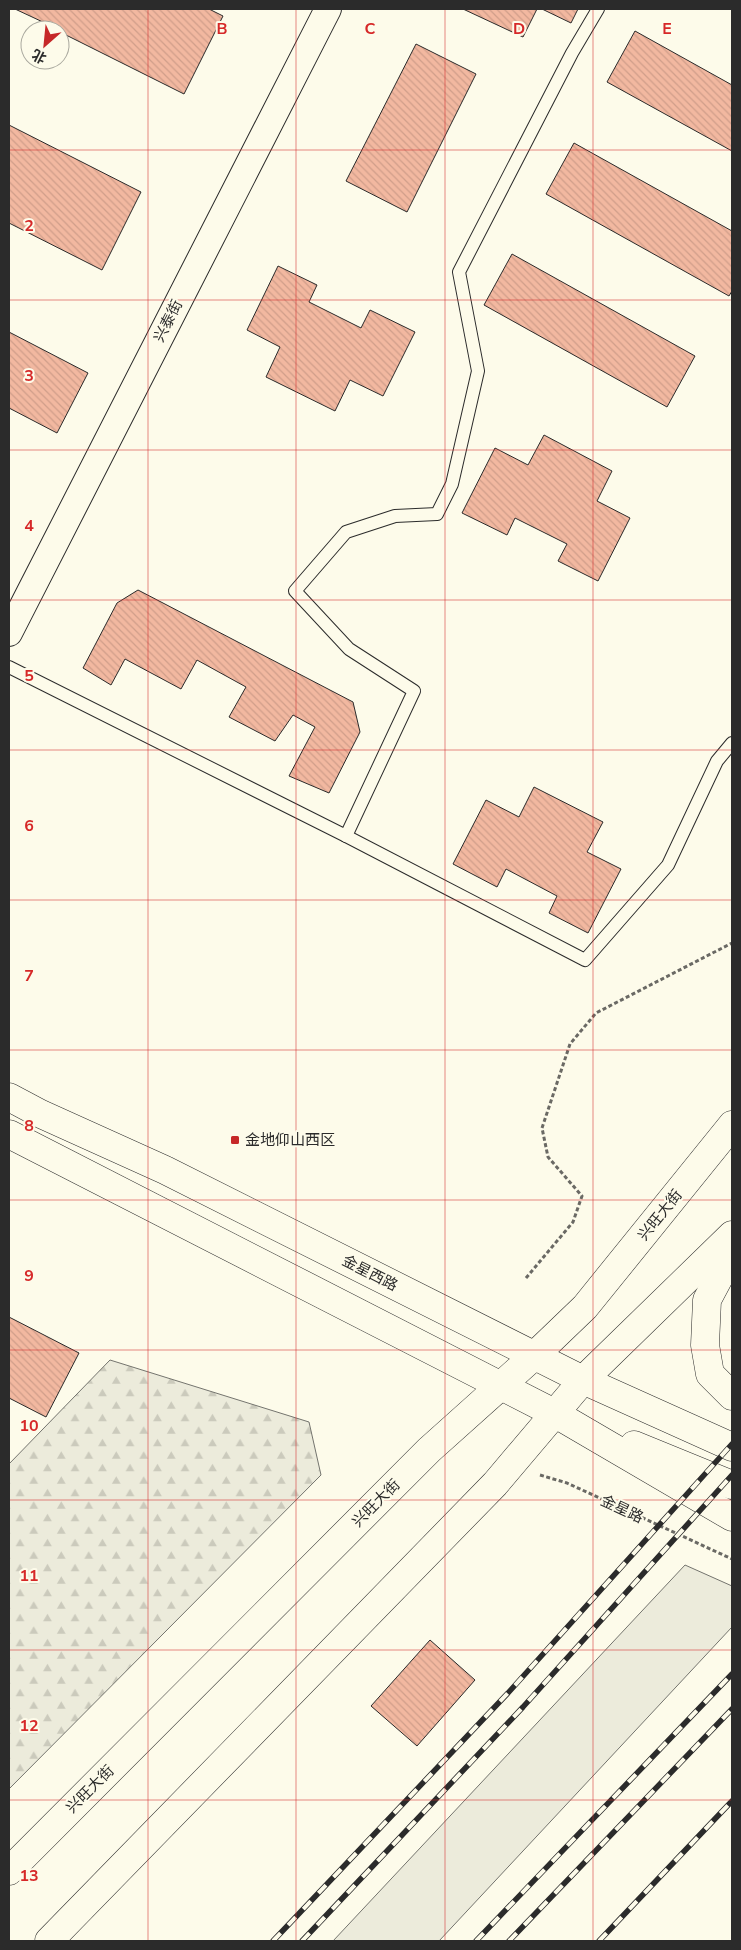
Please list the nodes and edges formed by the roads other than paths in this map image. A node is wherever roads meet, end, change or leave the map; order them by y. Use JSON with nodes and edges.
{"nodes":[{"id":1,"x":328,"y":9,"type":"edge"},
{"id":2,"x":598,"y":9,"type":"edge"},
{"id":3,"x":9,"y":633,"type":"edge"},
{"id":4,"x":9,"y":667,"type":"edge"},
{"id":5,"x":732,"y":743,"type":"edge"},
{"id":6,"x":346,"y":836,"type":"junction"},
{"id":7,"x":9,"y":1097,"type":"edge"},
{"id":8,"x":732,"y":1125,"type":"edge"},
{"id":9,"x":9,"y":1134,"type":"edge"},
{"id":10,"x":732,"y":1235,"type":"edge"},
{"id":11,"x":732,"y":1253,"type":"edge"},
{"id":12,"x":535,"y":1355,"type":"junction"},
{"id":13,"x":583,"y":1380,"type":"junction"},
{"id":14,"x":500,"y":1386,"type":"junction"},
{"id":15,"x":732,"y":1396,"type":"edge"},
{"id":16,"x":554,"y":1413,"type":"junction"},
{"id":17,"x":696,"y":1430,"type":"junction"},
{"id":18,"x":732,"y":1435,"type":"edge"},
{"id":19,"x":732,"y":1447,"type":"edge"},
{"id":20,"x":732,"y":1485,"type":"edge"},
{"id":21,"x":732,"y":1517,"type":"edge"},
{"id":22,"x":9,"y":1871,"type":"edge"},
{"id":23,"x":49,"y":1941,"type":"edge"}],
"edges":[{"from":1,"to":3,"type":"street","name":"兴泰街"},
{"from":2,"to":6,"type":"lane"},
{"from":4,"to":6,"type":"lane"},
{"from":5,"to":6,"type":"lane"},
{"from":7,"to":12,"type":"main road","name":"金星西路"},
{"from":8,"to":12,"type":"main road","name":"兴旺大街"},
{"from":9,"to":14,"type":"main road"},
{"from":10,"to":13,"type":"main road"},
{"from":11,"to":15,"type":"main road"},
{"from":12,"to":13,"type":"main road","name":"金星西路"},
{"from":12,"to":14,"type":"main road","name":"兴旺大街"},
{"from":13,"to":16,"type":"main road"},
{"from":13,"to":17,"type":"main road","name":"金星西路"},
{"from":14,"to":16,"type":"main road"},
{"from":14,"to":22,"type":"main road","name":"兴旺大街"},
{"from":16,"to":20,"type":"main road"},
{"from":16,"to":21,"type":"main road"},
{"from":16,"to":23,"type":"main road"},
{"from":17,"to":18,"type":"main road"},
{"from":17,"to":19,"type":"main road","name":"金星西路"}]}
